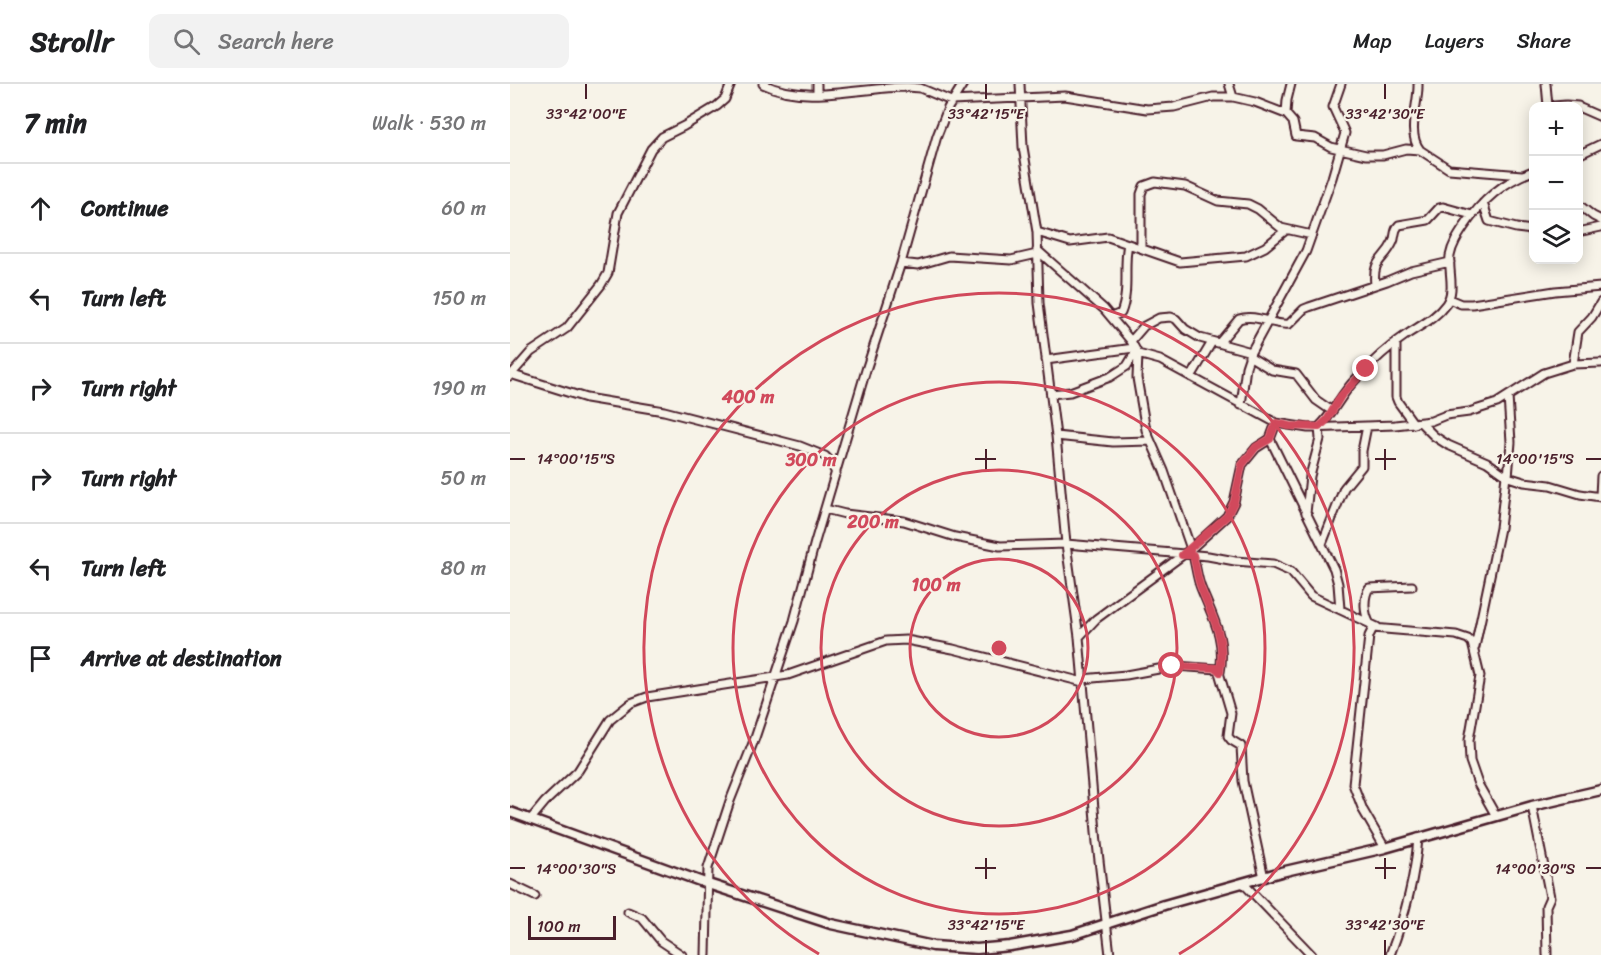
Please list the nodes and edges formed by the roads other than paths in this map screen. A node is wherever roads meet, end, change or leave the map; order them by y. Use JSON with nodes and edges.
{"nodes":[{"id":1,"x":732,"y":84,"type":"edge"},
{"id":2,"x":763,"y":84,"type":"edge"},
{"id":3,"x":817,"y":84,"type":"edge"},
{"id":4,"x":963,"y":84,"type":"edge"},
{"id":5,"x":1020,"y":84,"type":"edge"},
{"id":6,"x":1229,"y":84,"type":"edge"},
{"id":7,"x":1291,"y":84,"type":"edge"},
{"id":8,"x":1341,"y":84,"type":"edge"},
{"id":9,"x":1418,"y":84,"type":"edge"},
{"id":10,"x":1546,"y":84,"type":"edge"},
{"id":11,"x":920,"y":86,"type":"edge"},
{"id":12,"x":817,"y":93,"type":"junction"},
{"id":13,"x":1233,"y":97,"type":"junction"},
{"id":14,"x":1019,"y":99,"type":"junction"},
{"id":15,"x":951,"y":101,"type":"junction"},
{"id":16,"x":1548,"y":102,"type":"edge"},
{"id":17,"x":1583,"y":109,"type":"edge"},
{"id":18,"x":1286,"y":114,"type":"junction"},
{"id":19,"x":1601,"y":117,"type":"edge"},
{"id":20,"x":1601,"y":144,"type":"edge"},
{"id":21,"x":1341,"y":149,"type":"junction"},
{"id":22,"x":1420,"y":150,"type":"junction"},
{"id":23,"x":1583,"y":153,"type":"edge"},
{"id":24,"x":1529,"y":173,"type":"edge"},
{"id":25,"x":1522,"y":176,"type":"junction"},
{"id":26,"x":1483,"y":203,"type":"junction"},
{"id":27,"x":1583,"y":208,"type":"edge"},
{"id":28,"x":1472,"y":215,"type":"junction"},
{"id":29,"x":1601,"y":220,"type":"edge"},
{"id":30,"x":1601,"y":227,"type":"edge"},
{"id":31,"x":1286,"y":230,"type":"junction"},
{"id":32,"x":1529,"y":230,"type":"edge"},
{"id":33,"x":1583,"y":231,"type":"edge"},
{"id":34,"x":1037,"y":232,"type":"junction"},
{"id":35,"x":1312,"y":235,"type":"junction"},
{"id":36,"x":1128,"y":243,"type":"junction"},
{"id":37,"x":1141,"y":248,"type":"junction"},
{"id":38,"x":1037,"y":252,"type":"junction"},
{"id":39,"x":1450,"y":262,"type":"junction"},
{"id":40,"x":901,"y":263,"type":"junction"},
{"id":41,"x":1375,"y":285,"type":"junction"},
{"id":42,"x":1601,"y":287,"type":"edge"},
{"id":43,"x":1449,"y":299,"type":"junction"},
{"id":44,"x":1601,"y":302,"type":"edge"},
{"id":45,"x":1111,"y":317,"type":"junction"},
{"id":46,"x":1269,"y":320,"type":"junction"},
{"id":47,"x":1215,"y":342,"type":"junction"},
{"id":48,"x":1396,"y":343,"type":"junction"},
{"id":49,"x":1135,"y":349,"type":"junction"},
{"id":50,"x":1250,"y":354,"type":"junction"},
{"id":51,"x":1046,"y":360,"type":"junction"},
{"id":52,"x":1601,"y":363,"type":"edge"},
{"id":53,"x":1573,"y":364,"type":"junction"},
{"id":54,"x":510,"y":375,"type":"edge"},
{"id":55,"x":1191,"y":377,"type":"junction"},
{"id":56,"x":1051,"y":394,"type":"junction"},
{"id":57,"x":1508,"y":398,"type":"junction"},
{"id":58,"x":1241,"y":405,"type":"junction"},
{"id":59,"x":1332,"y":411,"type":"junction"},
{"id":60,"x":1276,"y":423,"type":"junction"},
{"id":61,"x":1418,"y":423,"type":"junction"},
{"id":62,"x":1367,"y":426,"type":"junction"},
{"id":63,"x":1319,"y":427,"type":"junction"},
{"id":64,"x":1056,"y":436,"type":"junction"},
{"id":65,"x":1270,"y":439,"type":"junction"},
{"id":66,"x":1150,"y":441,"type":"junction"},
{"id":67,"x":842,"y":453,"type":"junction"},
{"id":68,"x":825,"y":456,"type":"junction"},
{"id":69,"x":836,"y":473,"type":"junction"},
{"id":70,"x":1601,"y":476,"type":"edge"},
{"id":71,"x":1507,"y":477,"type":"junction"},
{"id":72,"x":1601,"y":497,"type":"edge"},
{"id":73,"x":825,"y":509,"type":"junction"},
{"id":74,"x":1306,"y":513,"type":"junction"},
{"id":75,"x":1066,"y":544,"type":"junction"},
{"id":76,"x":1322,"y":544,"type":"junction"},
{"id":77,"x":1192,"y":552,"type":"junction"},
{"id":78,"x":1182,"y":555,"type":"junction"},
{"id":79,"x":1412,"y":586,"type":"dead end"},
{"id":80,"x":1340,"y":609,"type":"junction"},
{"id":81,"x":1374,"y":625,"type":"junction"},
{"id":82,"x":1079,"y":637,"type":"junction"},
{"id":83,"x":1475,"y":647,"type":"junction"},
{"id":84,"x":1220,"y":672,"type":"junction"},
{"id":85,"x":776,"y":678,"type":"junction"},
{"id":86,"x":1083,"y":681,"type":"junction"},
{"id":87,"x":1601,"y":790,"type":"edge"},
{"id":88,"x":1532,"y":806,"type":"junction"},
{"id":89,"x":510,"y":812,"type":"edge"},
{"id":90,"x":1496,"y":816,"type":"junction"},
{"id":91,"x":530,"y":820,"type":"junction"},
{"id":92,"x":1418,"y":838,"type":"junction"},
{"id":93,"x":1384,"y":848,"type":"junction"},
{"id":94,"x":1264,"y":878,"type":"junction"},
{"id":95,"x":510,"y":884,"type":"edge"},
{"id":96,"x":708,"y":884,"type":"junction"},
{"id":97,"x":1244,"y":884,"type":"junction"},
{"id":98,"x":535,"y":896,"type":"dead end"},
{"id":99,"x":628,"y":912,"type":"dead end"},
{"id":100,"x":1106,"y":925,"type":"junction"},
{"id":101,"x":682,"y":955,"type":"edge"},
{"id":102,"x":706,"y":955,"type":"edge"},
{"id":103,"x":1110,"y":955,"type":"edge"},
{"id":104,"x":1312,"y":955,"type":"edge"},
{"id":105,"x":1390,"y":955,"type":"edge"},
{"id":106,"x":1547,"y":955,"type":"edge"}],
"edges":[{"from":1,"to":54,"type":"street"},
{"from":2,"to":12,"type":"street"},
{"from":3,"to":12,"type":"street"},
{"from":4,"to":15,"type":"street"},
{"from":5,"to":14,"type":"street"},
{"from":6,"to":13,"type":"street"},
{"from":7,"to":18,"type":"street"},
{"from":8,"to":21,"type":"street"},
{"from":9,"to":22,"type":"street"},
{"from":10,"to":16,"type":"street"},
{"from":11,"to":12,"type":"street"},
{"from":11,"to":15,"type":"street"},
{"from":13,"to":14,"type":"street"},
{"from":13,"to":18,"type":"street"},
{"from":14,"to":15,"type":"street"},
{"from":14,"to":34,"type":"street"},
{"from":15,"to":40,"type":"street"},
{"from":17,"to":19,"type":"street"},
{"from":18,"to":21,"type":"street"},
{"from":20,"to":23,"type":"street"},
{"from":21,"to":22,"type":"street"},
{"from":21,"to":35,"type":"street"},
{"from":22,"to":25,"type":"street"},
{"from":24,"to":25,"type":"street"},
{"from":25,"to":26,"type":"street"},
{"from":26,"to":28,"type":"street"},
{"from":26,"to":32,"type":"street"},
{"from":27,"to":29,"type":"street"},
{"from":28,"to":39,"type":"street"},
{"from":28,"to":41,"type":"street"},
{"from":30,"to":33,"type":"street"},
{"from":31,"to":35,"type":"street"},
{"from":31,"to":37,"type":"street"},
{"from":31,"to":37,"type":"street"},
{"from":34,"to":36,"type":"street"},
{"from":34,"to":38,"type":"street"},
{"from":35,"to":46,"type":"street"},
{"from":36,"to":37,"type":"street"},
{"from":36,"to":45,"type":"street"},
{"from":38,"to":40,"type":"street"},
{"from":38,"to":45,"type":"street"},
{"from":38,"to":51,"type":"street"},
{"from":39,"to":41,"type":"street"},
{"from":39,"to":43,"type":"street"},
{"from":40,"to":67,"type":"street"},
{"from":41,"to":46,"type":"street"},
{"from":42,"to":43,"type":"street"},
{"from":43,"to":48,"type":"street"},
{"from":44,"to":53,"type":"street"},
{"from":45,"to":49,"type":"street"},
{"from":46,"to":47,"type":"street"},
{"from":46,"to":50,"type":"street"},
{"from":47,"to":49,"type":"street"},
{"from":47,"to":50,"type":"street"},
{"from":47,"to":55,"type":"street"},
{"from":48,"to":59,"type":"street"},
{"from":48,"to":61,"type":"street"},
{"from":49,"to":51,"type":"street"},
{"from":49,"to":55,"type":"street"},
{"from":49,"to":56,"type":"street"},
{"from":49,"to":66,"type":"street"},
{"from":50,"to":58,"type":"street"},
{"from":50,"to":59,"type":"street"},
{"from":51,"to":56,"type":"street"},
{"from":52,"to":53,"type":"street"},
{"from":53,"to":57,"type":"street"},
{"from":54,"to":68,"type":"street"},
{"from":55,"to":58,"type":"street"},
{"from":56,"to":64,"type":"street"},
{"from":57,"to":61,"type":"street"},
{"from":57,"to":71,"type":"street"},
{"from":58,"to":60,"type":"street"},
{"from":59,"to":63,"type":"street"},
{"from":60,"to":63,"type":"street"},
{"from":60,"to":65,"type":"street"},
{"from":61,"to":62,"type":"street"},
{"from":61,"to":71,"type":"street"},
{"from":62,"to":63,"type":"street"},
{"from":62,"to":76,"type":"street"},
{"from":63,"to":74,"type":"street"},
{"from":64,"to":66,"type":"street"},
{"from":64,"to":75,"type":"street"},
{"from":65,"to":74,"type":"street"},
{"from":65,"to":77,"type":"street"},
{"from":66,"to":77,"type":"street"},
{"from":67,"to":68,"type":"street"},
{"from":67,"to":69,"type":"street"},
{"from":68,"to":69,"type":"street"},
{"from":69,"to":73,"type":"street"},
{"from":70,"to":72,"type":"street"},
{"from":71,"to":72,"type":"street"},
{"from":71,"to":83,"type":"street"},
{"from":73,"to":75,"type":"street"},
{"from":73,"to":85,"type":"street"},
{"from":74,"to":76,"type":"street"},
{"from":75,"to":78,"type":"street"},
{"from":75,"to":82,"type":"street"},
{"from":76,"to":80,"type":"street"},
{"from":77,"to":78,"type":"street"},
{"from":77,"to":80,"type":"street"},
{"from":77,"to":84,"type":"street"},
{"from":78,"to":82,"type":"street"},
{"from":79,"to":81,"type":"street"},
{"from":80,"to":81,"type":"street"},
{"from":81,"to":83,"type":"street"},
{"from":81,"to":93,"type":"street"},
{"from":82,"to":86,"type":"street"},
{"from":83,"to":90,"type":"street"},
{"from":84,"to":86,"type":"street"},
{"from":84,"to":94,"type":"street"},
{"from":85,"to":86,"type":"street"},
{"from":85,"to":91,"type":"street"},
{"from":85,"to":96,"type":"street"},
{"from":86,"to":100,"type":"street"},
{"from":87,"to":88,"type":"street"},
{"from":88,"to":90,"type":"street"},
{"from":88,"to":106,"type":"street"},
{"from":89,"to":91,"type":"street"},
{"from":90,"to":92,"type":"street"},
{"from":91,"to":96,"type":"street"},
{"from":92,"to":93,"type":"street"},
{"from":92,"to":105,"type":"street"},
{"from":93,"to":94,"type":"street"},
{"from":94,"to":97,"type":"street"},
{"from":95,"to":98,"type":"street"},
{"from":96,"to":100,"type":"street"},
{"from":96,"to":102,"type":"street"},
{"from":97,"to":100,"type":"street"},
{"from":97,"to":104,"type":"street"},
{"from":99,"to":101,"type":"street"},
{"from":100,"to":103,"type":"street"}]}
